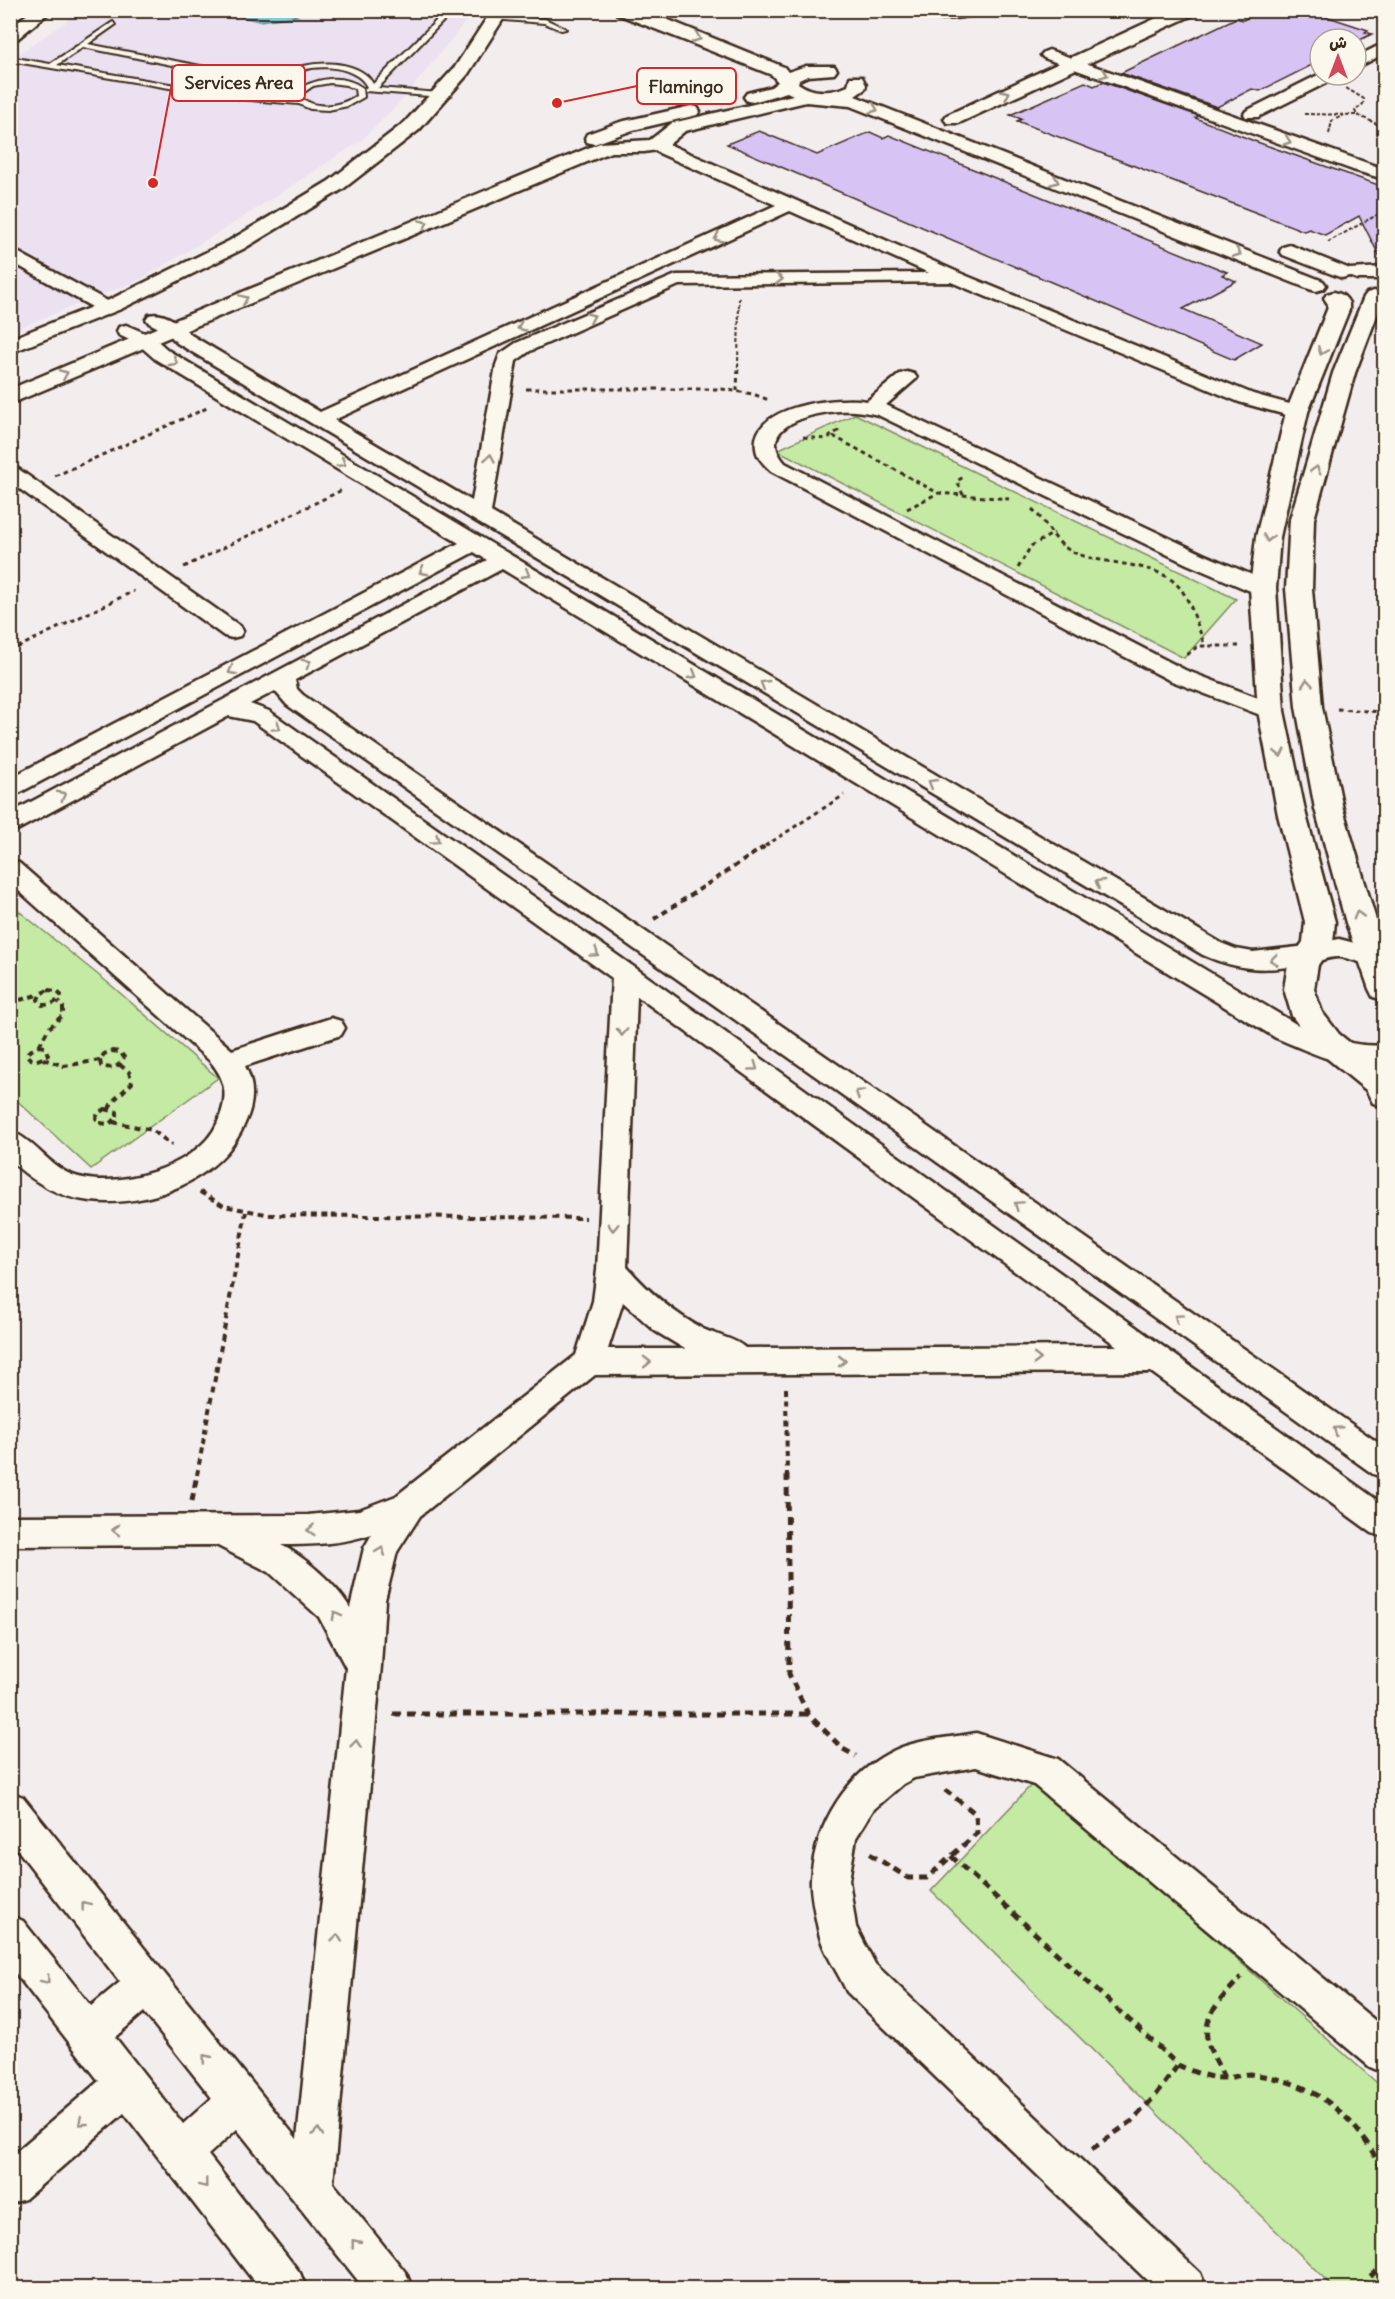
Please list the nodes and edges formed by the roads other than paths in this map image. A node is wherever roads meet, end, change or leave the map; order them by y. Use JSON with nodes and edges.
{"nodes":[{"id":1,"x":44,"y":10,"type":"edge"},
{"id":2,"x":451,"y":10,"type":"edge"},
{"id":3,"x":667,"y":10,"type":"edge"},
{"id":4,"x":914,"y":10,"type":"edge"},
{"id":5,"x":976,"y":10,"type":"edge"},
{"id":6,"x":1150,"y":10,"type":"edge"},
{"id":7,"x":1189,"y":10,"type":"edge"},
{"id":8,"x":634,"y":13,"type":"edge"},
{"id":9,"x":496,"y":18,"type":"edge"},
{"id":10,"x":113,"y":24,"type":"dead end"},
{"id":11,"x":564,"y":29,"type":"dead end"},
{"id":12,"x":1097,"y":33,"type":"dead end"},
{"id":13,"x":10,"y":36,"type":"edge"},
{"id":14,"x":82,"y":45,"type":"junction"},
{"id":15,"x":1384,"y":48,"type":"edge"},
{"id":16,"x":1076,"y":52,"type":"junction"},
{"id":17,"x":793,"y":56,"type":"dead end"},
{"id":18,"x":1368,"y":57,"type":"edge"},
{"id":19,"x":10,"y":59,"type":"edge"},
{"id":20,"x":1028,"y":64,"type":"dead end"},
{"id":21,"x":51,"y":66,"type":"junction"},
{"id":22,"x":828,"y":70,"type":"junction"},
{"id":23,"x":856,"y":81,"type":"junction"},
{"id":24,"x":230,"y":82,"type":"junction"},
{"id":25,"x":790,"y":82,"type":"junction"},
{"id":26,"x":1309,"y":87,"type":"edge"},
{"id":27,"x":359,"y":88,"type":"junction"},
{"id":28,"x":372,"y":89,"type":"junction"},
{"id":29,"x":878,"y":90,"type":"dead end"},
{"id":30,"x":439,"y":95,"type":"junction"},
{"id":31,"x":838,"y":97,"type":"junction"},
{"id":32,"x":275,"y":100,"type":"junction"},
{"id":33,"x":299,"y":102,"type":"junction"},
{"id":34,"x":1257,"y":116,"type":"junction"},
{"id":35,"x":639,"y":123,"type":"junction"},
{"id":36,"x":975,"y":127,"type":"dead end"},
{"id":37,"x":663,"y":139,"type":"junction"},
{"id":38,"x":613,"y":140,"type":"junction"},
{"id":39,"x":1384,"y":161,"type":"edge"},
{"id":40,"x":1384,"y":174,"type":"edge"},
{"id":41,"x":790,"y":205,"type":"junction"},
{"id":42,"x":1271,"y":244,"type":"dead end"},
{"id":43,"x":10,"y":253,"type":"edge"},
{"id":44,"x":1349,"y":273,"type":"junction"},
{"id":45,"x":956,"y":278,"type":"junction"},
{"id":46,"x":1381,"y":287,"type":"edge"},
{"id":47,"x":1325,"y":291,"type":"junction"},
{"id":48,"x":107,"y":308,"type":"junction"},
{"id":49,"x":164,"y":323,"type":"junction"},
{"id":50,"x":135,"y":335,"type":"junction"},
{"id":51,"x":10,"y":347,"type":"edge"},
{"id":52,"x":907,"y":378,"type":"dead end"},
{"id":53,"x":10,"y":379,"type":"edge"},
{"id":54,"x":10,"y":397,"type":"edge"},
{"id":55,"x":871,"y":408,"type":"junction"},
{"id":56,"x":1297,"y":412,"type":"junction"},
{"id":57,"x":320,"y":419,"type":"junction"},
{"id":58,"x":10,"y":472,"type":"edge"},
{"id":59,"x":444,"y":494,"type":"junction"},
{"id":60,"x":415,"y":507,"type":"junction"},
{"id":61,"x":480,"y":515,"type":"junction"},
{"id":62,"x":474,"y":543,"type":"junction"},
{"id":63,"x":503,"y":560,"type":"junction"},
{"id":64,"x":1263,"y":588,"type":"junction"},
{"id":65,"x":232,"y":631,"type":"dead end"},
{"id":66,"x":283,"y":676,"type":"junction"},
{"id":67,"x":224,"y":708,"type":"junction"},
{"id":68,"x":1271,"y":711,"type":"junction"},
{"id":69,"x":10,"y":788,"type":"edge"},
{"id":70,"x":10,"y":823,"type":"edge"},
{"id":71,"x":10,"y":869,"type":"edge"},
{"id":72,"x":1310,"y":955,"type":"junction"},
{"id":73,"x":1372,"y":956,"type":"junction"},
{"id":74,"x":625,"y":974,"type":"junction"},
{"id":75,"x":1384,"y":989,"type":"edge"},
{"id":76,"x":331,"y":1028,"type":"dead end"},
{"id":77,"x":1344,"y":1054,"type":"junction"},
{"id":78,"x":1384,"y":1055,"type":"edge"},
{"id":79,"x":226,"y":1062,"type":"junction"},
{"id":80,"x":1384,"y":1095,"type":"edge"},
{"id":81,"x":905,"y":1125,"type":"junction"},
{"id":82,"x":10,"y":1142,"type":"edge"},
{"id":83,"x":869,"y":1150,"type":"junction"},
{"id":84,"x":612,"y":1270,"type":"junction"},
{"id":85,"x":1158,"y":1359,"type":"junction"},
{"id":86,"x":749,"y":1361,"type":"junction"},
{"id":87,"x":589,"y":1362,"type":"junction"},
{"id":88,"x":1384,"y":1464,"type":"edge"},
{"id":89,"x":408,"y":1506,"type":"junction"},
{"id":90,"x":1384,"y":1523,"type":"edge"},
{"id":91,"x":219,"y":1530,"type":"junction"},
{"id":92,"x":10,"y":1531,"type":"edge"},
{"id":93,"x":364,"y":1666,"type":"junction"},
{"id":94,"x":10,"y":1810,"type":"edge"},
{"id":95,"x":10,"y":1934,"type":"edge"},
{"id":96,"x":147,"y":1985,"type":"junction"},
{"id":97,"x":88,"y":2034,"type":"junction"},
{"id":98,"x":1384,"y":2053,"type":"edge"},
{"id":99,"x":126,"y":2084,"type":"junction"},
{"id":100,"x":240,"y":2100,"type":"junction"},
{"id":101,"x":180,"y":2154,"type":"junction"},
{"id":102,"x":10,"y":2184,"type":"edge"},
{"id":103,"x":312,"y":2190,"type":"junction"},
{"id":104,"x":285,"y":2289,"type":"edge"},
{"id":105,"x":391,"y":2289,"type":"edge"},
{"id":106,"x":1185,"y":2289,"type":"edge"}],
"edges":[{"from":1,"to":13,"type":"street"},
{"from":2,"to":28,"type":"lane"},
{"from":3,"to":8,"type":"street"},
{"from":4,"to":5,"type":"street"},
{"from":6,"to":12,"type":"street"},
{"from":7,"to":16,"type":"street"},
{"from":8,"to":25,"type":"street","one_way":true},
{"from":9,"to":11,"type":"lane"},
{"from":9,"to":30,"type":"street"},
{"from":10,"to":14,"type":"lane"},
{"from":14,"to":21,"type":"lane"},
{"from":14,"to":24,"type":"lane"},
{"from":15,"to":18,"type":"street"},
{"from":16,"to":20,"type":"street"},
{"from":16,"to":34,"type":"street"},
{"from":36,"to":16,"type":"street","one_way":true},
{"from":16,"to":40,"type":"street","one_way":true},
{"from":17,"to":22,"type":"street"},
{"from":19,"to":21,"type":"lane"},
{"from":21,"to":24,"type":"lane"},
{"from":22,"to":23,"type":"street"},
{"from":22,"to":25,"type":"street"},
{"from":23,"to":29,"type":"street"},
{"from":23,"to":31,"type":"street"},
{"from":24,"to":32,"type":"lane"},
{"from":25,"to":31,"type":"street"},
{"from":25,"to":35,"type":"street"},
{"from":26,"to":34,"type":"street"},
{"from":27,"to":28,"type":"lane"},
{"from":27,"to":33,"type":"lane"},
{"from":27,"to":33,"type":"lane"},
{"from":28,"to":30,"type":"lane"},
{"from":28,"to":32,"type":"lane"},
{"from":30,"to":48,"type":"street"},
{"from":31,"to":37,"type":"street"},
{"from":31,"to":47,"type":"street","one_way":true},
{"from":32,"to":33,"type":"lane"},
{"from":34,"to":39,"type":"street"},
{"from":35,"to":37,"type":"street"},
{"from":35,"to":38,"type":"street"},
{"from":37,"to":38,"type":"street"},
{"from":37,"to":41,"type":"street"},
{"from":38,"to":49,"type":"street"},
{"from":41,"to":45,"type":"street"},
{"from":41,"to":57,"type":"street","one_way":true},
{"from":42,"to":44,"type":"street"},
{"from":43,"to":48,"type":"street"},
{"from":44,"to":46,"type":"street"},
{"from":44,"to":47,"type":"street"},
{"from":45,"to":56,"type":"street"},
{"from":61,"to":45,"type":"street","one_way":true},
{"from":46,"to":47,"type":"street"},
{"from":73,"to":46,"type":"street","one_way":true},
{"from":47,"to":56,"type":"street","one_way":true},
{"from":48,"to":51,"type":"street"},
{"from":49,"to":50,"type":"street"},
{"from":49,"to":57,"type":"street"},
{"from":50,"to":53,"type":"street"},
{"from":54,"to":50,"type":"street","one_way":true},
{"from":50,"to":60,"type":"street","one_way":true},
{"from":52,"to":55,"type":"street"},
{"from":55,"to":64,"type":"street"},
{"from":55,"to":68,"type":"street"},
{"from":56,"to":64,"type":"street","one_way":true},
{"from":57,"to":59,"type":"street"},
{"from":58,"to":65,"type":"street"},
{"from":59,"to":60,"type":"street"},
{"from":59,"to":61,"type":"street"},
{"from":60,"to":62,"type":"street"},
{"from":72,"to":61,"type":"street","one_way":true},
{"from":62,"to":63,"type":"street"},
{"from":62,"to":69,"type":"street","one_way":true},
{"from":66,"to":63,"type":"street","one_way":true},
{"from":63,"to":77,"type":"street","one_way":true},
{"from":64,"to":68,"type":"street"},
{"from":66,"to":67,"type":"street"},
{"from":81,"to":66,"type":"street","one_way":true},
{"from":70,"to":67,"type":"street","one_way":true},
{"from":67,"to":74,"type":"street","one_way":true},
{"from":68,"to":72,"type":"street","one_way":true},
{"from":71,"to":79,"type":"street"},
{"from":72,"to":73,"type":"street"},
{"from":72,"to":77,"type":"street"},
{"from":73,"to":75,"type":"street"},
{"from":74,"to":83,"type":"street","one_way":true},
{"from":74,"to":84,"type":"street","one_way":true},
{"from":76,"to":79,"type":"street"},
{"from":77,"to":78,"type":"street"},
{"from":77,"to":80,"type":"street"},
{"from":79,"to":82,"type":"street"},
{"from":81,"to":83,"type":"street"},
{"from":88,"to":81,"type":"street","one_way":true},
{"from":83,"to":85,"type":"street"},
{"from":84,"to":86,"type":"street"},
{"from":84,"to":87,"type":"street"},
{"from":86,"to":85,"type":"street","one_way":true},
{"from":85,"to":90,"type":"street"},
{"from":87,"to":86,"type":"street","one_way":true},
{"from":87,"to":89,"type":"street"},
{"from":89,"to":91,"type":"street","one_way":true},
{"from":93,"to":89,"type":"street","one_way":true},
{"from":91,"to":92,"type":"street","one_way":true},
{"from":93,"to":91,"type":"street","one_way":true},
{"from":103,"to":93,"type":"street","one_way":true},
{"from":96,"to":94,"type":"street","one_way":true},
{"from":95,"to":97,"type":"street","one_way":true},
{"from":96,"to":97,"type":"street"},
{"from":100,"to":96,"type":"street","one_way":true},
{"from":97,"to":99,"type":"street"},
{"from":98,"to":106,"type":"street"},
{"from":99,"to":101,"type":"street"},
{"from":99,"to":102,"type":"street","one_way":true},
{"from":100,"to":101,"type":"street"},
{"from":100,"to":103,"type":"street"},
{"from":101,"to":104,"type":"street","one_way":true},
{"from":105,"to":103,"type":"street","one_way":true}]}
